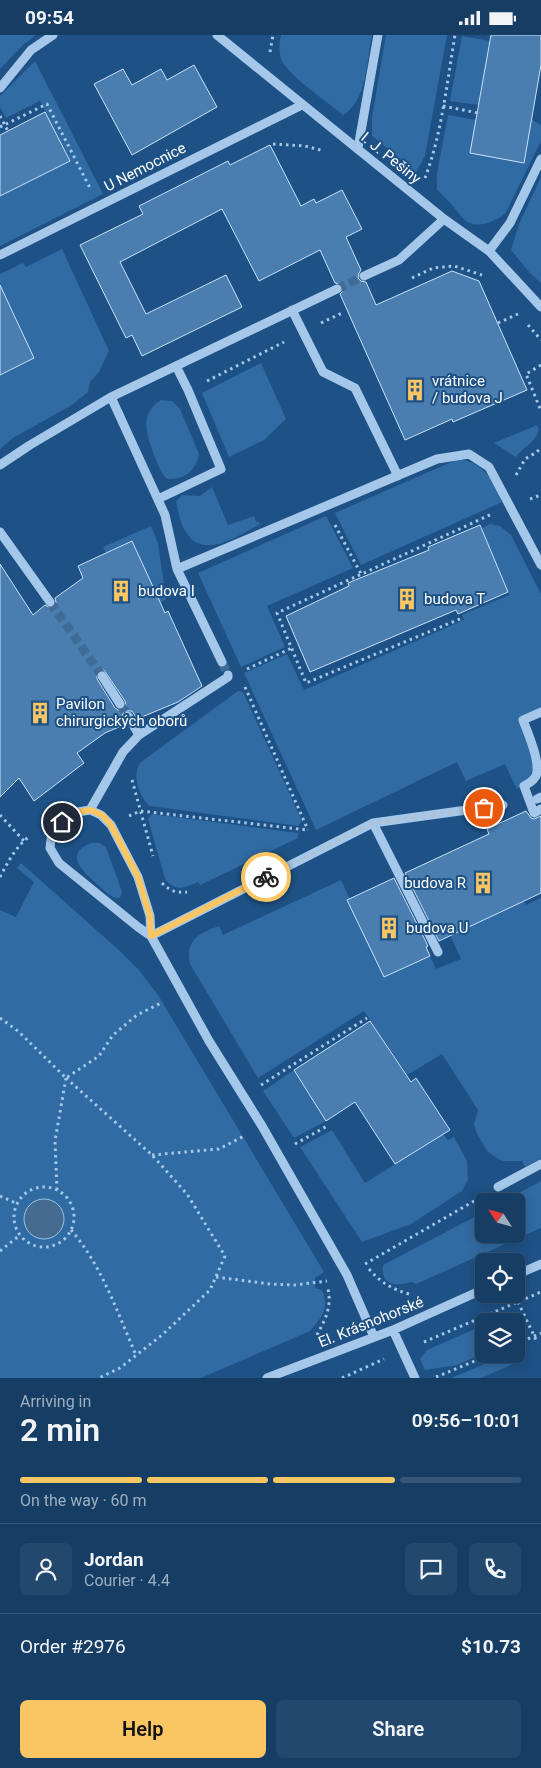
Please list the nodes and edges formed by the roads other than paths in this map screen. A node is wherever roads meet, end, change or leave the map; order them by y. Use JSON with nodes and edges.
{"nodes":[{"id":1,"x":53,"y":35,"type":"edge"},
{"id":2,"x":217,"y":35,"type":"edge"},
{"id":3,"x":378,"y":35,"type":"edge"},
{"id":4,"x":0,"y":88,"type":"edge"},
{"id":5,"x":302,"y":105,"type":"junction"},
{"id":6,"x":358,"y":148,"type":"junction"},
{"id":7,"x":541,"y":159,"type":"edge"},
{"id":8,"x":444,"y":219,"type":"junction"},
{"id":9,"x":489,"y":251,"type":"junction"},
{"id":10,"x":0,"y":255,"type":"edge"},
{"id":11,"x":364,"y":276,"type":"tunnel mouth"},
{"id":12,"x":337,"y":289,"type":"tunnel mouth"},
{"id":13,"x":541,"y":307,"type":"edge"},
{"id":14,"x":292,"y":310,"type":"junction"},
{"id":15,"x":176,"y":366,"type":"junction"},
{"id":16,"x":111,"y":397,"type":"junction"},
{"id":17,"x":0,"y":465,"type":"edge"},
{"id":18,"x":398,"y":476,"type":"junction"},
{"id":19,"x":158,"y":499,"type":"junction"},
{"id":20,"x":0,"y":532,"type":"edge"},
{"id":21,"x":541,"y":565,"type":"edge"},
{"id":22,"x":177,"y":569,"type":"junction"},
{"id":23,"x":50,"y":602,"type":"tunnel mouth"},
{"id":24,"x":222,"y":662,"type":"tunnel mouth"},
{"id":25,"x":102,"y":676,"type":"tunnel mouth"},
{"id":26,"x":228,"y":676,"type":"road end"},
{"id":27,"x":120,"y":704,"type":"tunnel mouth"},
{"id":28,"x":541,"y":712,"type":"edge"},
{"id":29,"x":128,"y":716,"type":"tunnel mouth"},
{"id":30,"x":139,"y":735,"type":"junction"},
{"id":31,"x":503,"y":805,"type":"dead end"},
{"id":32,"x":541,"y":809,"type":"edge"},
{"id":33,"x":90,"y":810,"type":"junction"},
{"id":34,"x":373,"y":823,"type":"junction"},
{"id":35,"x":151,"y":936,"type":"junction"},
{"id":36,"x":438,"y":952,"type":"dead end"},
{"id":37,"x":541,"y":1164,"type":"edge"},
{"id":38,"x":498,"y":1187,"type":"road end"},
{"id":39,"x":541,"y":1264,"type":"edge"},
{"id":40,"x":525,"y":1271,"type":"edge"},
{"id":41,"x":475,"y":1293,"type":"edge"},
{"id":42,"x":393,"y":1330,"type":"junction"},
{"id":43,"x":374,"y":1337,"type":"junction"},
{"id":44,"x":267,"y":1378,"type":"edge"},
{"id":45,"x":416,"y":1378,"type":"edge"}],
"edges":[{"from":1,"to":4,"type":"street"},
{"from":2,"to":5,"type":"street","name":"I. J. Pešiny"},
{"from":3,"to":6,"type":"street"},
{"from":5,"to":6,"type":"street","name":"I. J. Pešiny"},
{"from":5,"to":10,"type":"street","name":"U Nemocnice"},
{"from":6,"to":8,"type":"street","name":"I. J. Pešiny"},
{"from":7,"to":9,"type":"street"},
{"from":8,"to":9,"type":"street","name":"I. J. Pešiny"},
{"from":8,"to":11,"type":"street"},
{"from":9,"to":13,"type":"street","name":"I. J. Pešiny"},
{"from":12,"to":14,"type":"street"},
{"from":14,"to":15,"type":"street"},
{"from":14,"to":18,"type":"street"},
{"from":15,"to":16,"type":"street"},
{"from":15,"to":19,"type":"street"},
{"from":16,"to":17,"type":"street"},
{"from":16,"to":19,"type":"street"},
{"from":18,"to":21,"type":"street"},
{"from":18,"to":22,"type":"street"},
{"from":19,"to":22,"type":"street"},
{"from":20,"to":23,"type":"street"},
{"from":22,"to":24,"type":"street"},
{"from":25,"to":27,"type":"street"},
{"from":26,"to":30,"type":"street"},
{"from":28,"to":32,"type":"street"},
{"from":29,"to":30,"type":"street"},
{"from":30,"to":33,"type":"street"},
{"from":31,"to":34,"type":"street"},
{"from":33,"to":35,"type":"street"},
{"from":33,"to":35,"type":"street"},
{"from":34,"to":35,"type":"street"},
{"from":34,"to":36,"type":"street"},
{"from":35,"to":43,"type":"street"},
{"from":37,"to":38,"type":"street"},
{"from":39,"to":40,"type":"street"},
{"from":41,"to":42,"type":"street","name":"El. Krásnohorské"},
{"from":42,"to":43,"type":"street","name":"El. Krásnohorské"},
{"from":42,"to":45,"type":"street"},
{"from":43,"to":44,"type":"street","name":"El. Krásnohorské"}]}
